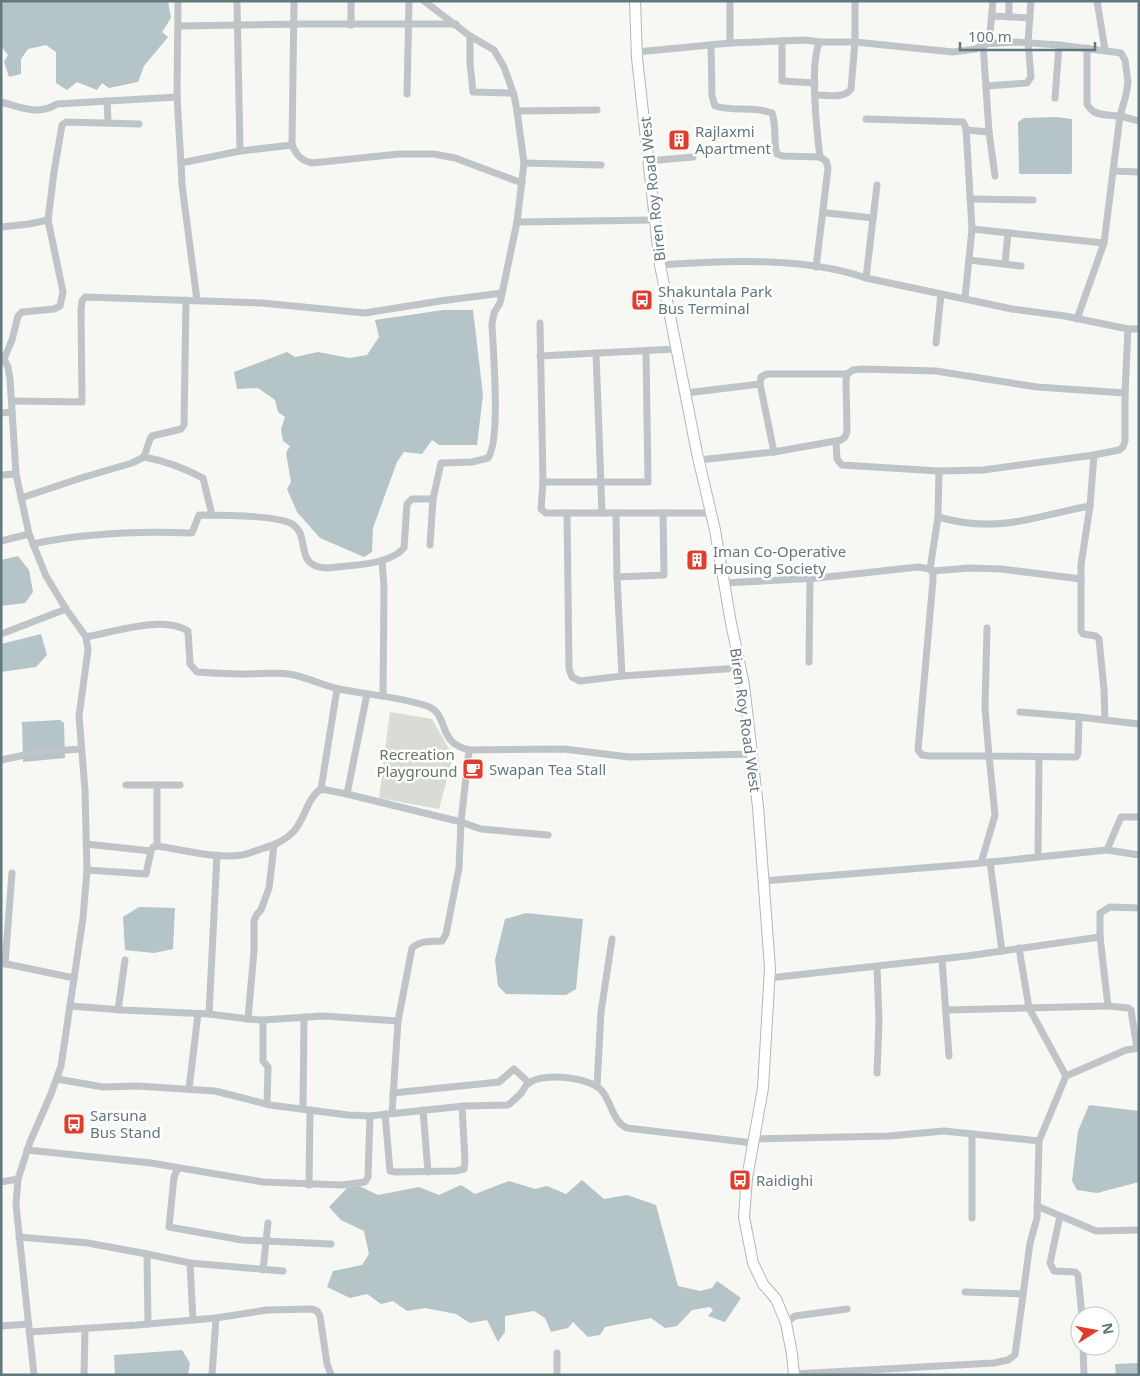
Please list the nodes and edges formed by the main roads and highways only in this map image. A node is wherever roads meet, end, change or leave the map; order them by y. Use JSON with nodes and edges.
{"nodes":[{"id":1,"x":635,"y":1,"type":"edge"},
{"id":2,"x":794,"y":1374,"type":"edge"}],
"edges":[{"from":1,"to":2,"type":"main road","name":"Biren Roy Road West"}]}
